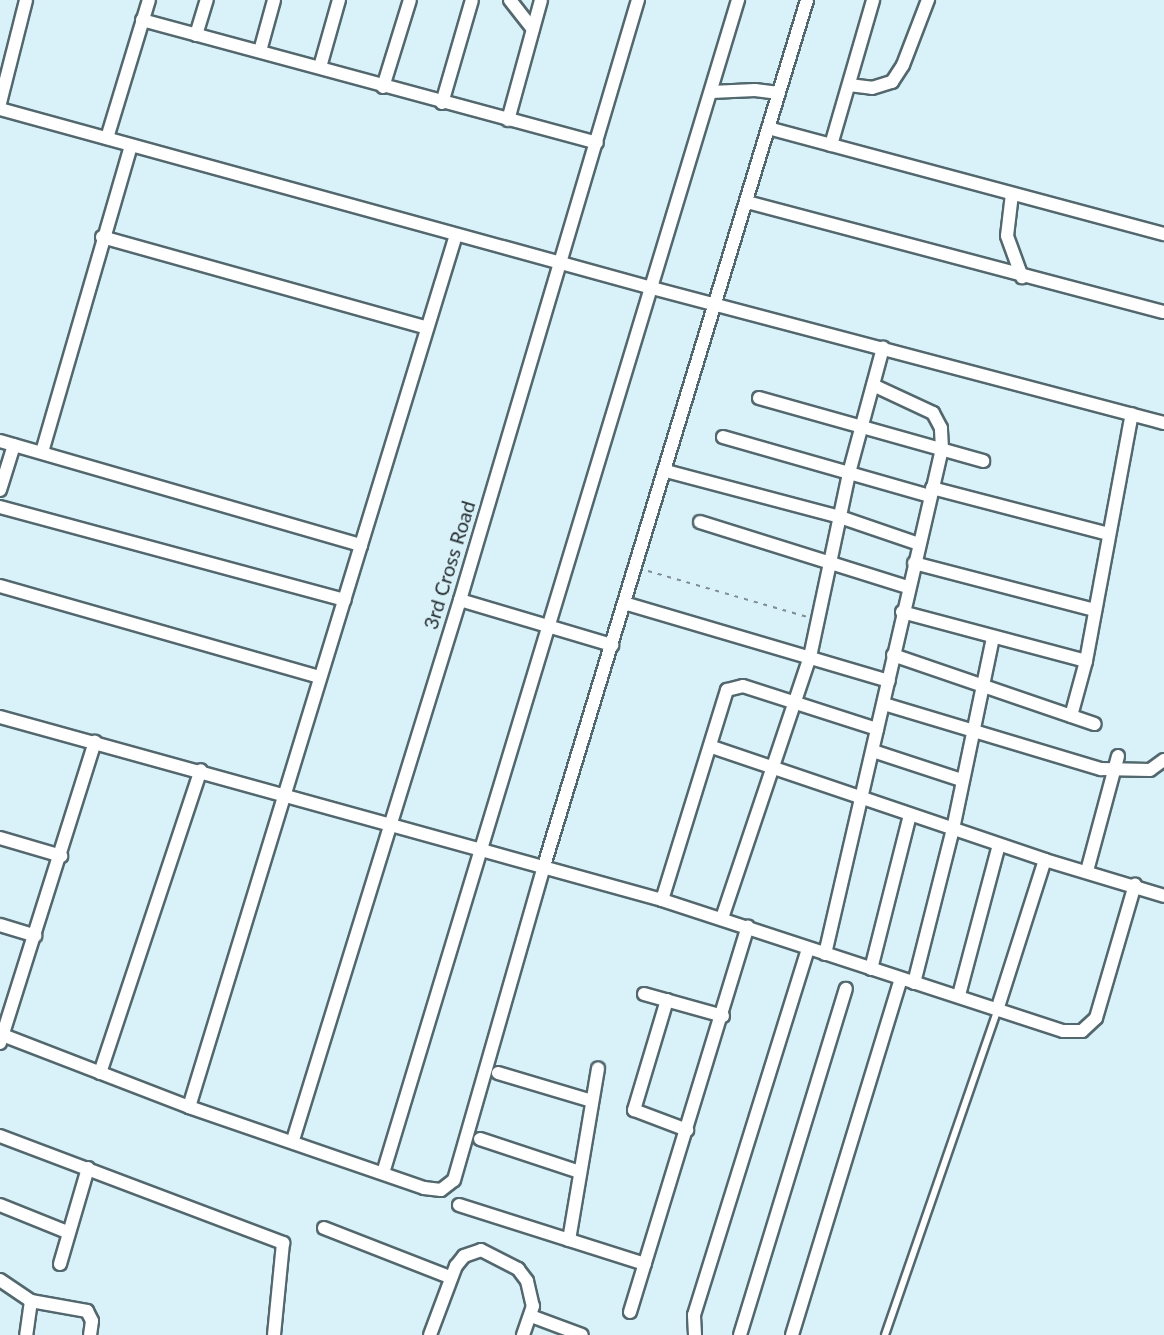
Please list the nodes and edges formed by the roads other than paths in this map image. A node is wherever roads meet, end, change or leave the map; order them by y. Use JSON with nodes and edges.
{"nodes":[{"id":1,"x":26,"y":0,"type":"edge"},
{"id":2,"x":149,"y":0,"type":"edge"},
{"id":3,"x":207,"y":0,"type":"edge"},
{"id":4,"x":274,"y":0,"type":"edge"},
{"id":5,"x":339,"y":0,"type":"edge"},
{"id":6,"x":410,"y":0,"type":"edge"},
{"id":7,"x":472,"y":0,"type":"edge"},
{"id":8,"x":510,"y":0,"type":"edge"},
{"id":9,"x":541,"y":0,"type":"edge"},
{"id":10,"x":638,"y":0,"type":"edge"},
{"id":11,"x":738,"y":0,"type":"edge"},
{"id":12,"x":807,"y":0,"type":"edge"},
{"id":13,"x":873,"y":0,"type":"edge"},
{"id":14,"x":928,"y":0,"type":"edge"},
{"id":15,"x":142,"y":20,"type":"junction"},
{"id":16,"x":533,"y":29,"type":"junction"},
{"id":17,"x":196,"y":35,"type":"junction"},
{"id":18,"x":260,"y":51,"type":"junction"},
{"id":19,"x":320,"y":67,"type":"junction"},
{"id":20,"x":849,"y":85,"type":"junction"},
{"id":21,"x":383,"y":87,"type":"junction"},
{"id":22,"x":711,"y":92,"type":"junction"},
{"id":23,"x":779,"y":93,"type":"junction"},
{"id":24,"x":442,"y":103,"type":"junction"},
{"id":25,"x":0,"y":106,"type":"edge"},
{"id":26,"x":508,"y":120,"type":"junction"},
{"id":27,"x":768,"y":128,"type":"junction"},
{"id":28,"x":107,"y":138,"type":"junction"},
{"id":29,"x":597,"y":143,"type":"junction"},
{"id":30,"x":831,"y":145,"type":"junction"},
{"id":31,"x":131,"y":146,"type":"junction"},
{"id":32,"x":1012,"y":194,"type":"junction"},
{"id":33,"x":747,"y":202,"type":"junction"},
{"id":34,"x":1164,"y":234,"type":"edge"},
{"id":35,"x":456,"y":235,"type":"junction"},
{"id":36,"x":102,"y":237,"type":"junction"},
{"id":37,"x":560,"y":261,"type":"junction"},
{"id":38,"x":1022,"y":277,"type":"junction"},
{"id":39,"x":652,"y":288,"type":"junction"},
{"id":40,"x":717,"y":304,"type":"junction"},
{"id":41,"x":1164,"y":312,"type":"edge"},
{"id":42,"x":427,"y":328,"type":"junction"},
{"id":43,"x":883,"y":348,"type":"junction"},
{"id":44,"x":873,"y":385,"type":"junction"},
{"id":45,"x":759,"y":398,"type":"dead end"},
{"id":46,"x":1132,"y":414,"type":"junction"},
{"id":47,"x":1164,"y":423,"type":"edge"},
{"id":48,"x":860,"y":427,"type":"junction"},
{"id":49,"x":723,"y":437,"type":"dead end"},
{"id":50,"x":0,"y":441,"type":"edge"},
{"id":51,"x":14,"y":445,"type":"junction"},
{"id":52,"x":942,"y":449,"type":"junction"},
{"id":53,"x":42,"y":452,"type":"junction"},
{"id":54,"x":983,"y":461,"type":"dead end"},
{"id":55,"x":666,"y":471,"type":"junction"},
{"id":56,"x":849,"y":473,"type":"junction"},
{"id":57,"x":0,"y":490,"type":"edge"},
{"id":58,"x":931,"y":492,"type":"junction"},
{"id":59,"x":0,"y":507,"type":"edge"},
{"id":60,"x":840,"y":517,"type":"junction"},
{"id":61,"x":700,"y":522,"type":"dead end"},
{"id":62,"x":1109,"y":534,"type":"junction"},
{"id":63,"x":919,"y":544,"type":"junction"},
{"id":64,"x":361,"y":545,"type":"junction"},
{"id":65,"x":830,"y":563,"type":"junction"},
{"id":66,"x":914,"y":563,"type":"junction"},
{"id":67,"x":0,"y":586,"type":"edge"},
{"id":68,"x":908,"y":587,"type":"junction"},
{"id":69,"x":345,"y":600,"type":"junction"},
{"id":70,"x":460,"y":600,"type":"junction"},
{"id":71,"x":624,"y":603,"type":"junction"},
{"id":72,"x":1095,"y":610,"type":"junction"},
{"id":73,"x":902,"y":612,"type":"junction"},
{"id":74,"x":548,"y":627,"type":"junction"},
{"id":75,"x":993,"y":637,"type":"junction"},
{"id":76,"x":612,"y":645,"type":"junction"},
{"id":77,"x":893,"y":655,"type":"junction"},
{"id":78,"x":810,"y":657,"type":"junction"},
{"id":79,"x":1086,"y":661,"type":"junction"},
{"id":80,"x":320,"y":677,"type":"junction"},
{"id":81,"x":889,"y":681,"type":"junction"},
{"id":82,"x":983,"y":687,"type":"junction"},
{"id":83,"x":795,"y":703,"type":"junction"},
{"id":84,"x":884,"y":704,"type":"junction"},
{"id":85,"x":1071,"y":716,"type":"junction"},
{"id":86,"x":0,"y":717,"type":"edge"},
{"id":87,"x":1094,"y":724,"type":"dead end"},
{"id":88,"x":877,"y":729,"type":"junction"},
{"id":89,"x":973,"y":731,"type":"junction"},
{"id":90,"x":95,"y":742,"type":"junction"},
{"id":91,"x":712,"y":747,"type":"junction"},
{"id":92,"x":873,"y":751,"type":"junction"},
{"id":93,"x":1118,"y":756,"type":"dead end"},
{"id":94,"x":1164,"y":760,"type":"edge"},
{"id":95,"x":771,"y":767,"type":"junction"},
{"id":96,"x":201,"y":770,"type":"junction"},
{"id":97,"x":1114,"y":772,"type":"junction"},
{"id":98,"x":961,"y":780,"type":"junction"},
{"id":99,"x":283,"y":796,"type":"junction"},
{"id":100,"x":863,"y":799,"type":"junction"},
{"id":101,"x":910,"y":815,"type":"junction"},
{"id":102,"x":389,"y":826,"type":"junction"},
{"id":103,"x":953,"y":829,"type":"junction"},
{"id":104,"x":0,"y":838,"type":"edge"},
{"id":105,"x":999,"y":845,"type":"junction"},
{"id":106,"x":480,"y":852,"type":"junction"},
{"id":107,"x":61,"y":856,"type":"junction"},
{"id":108,"x":1045,"y":860,"type":"junction"},
{"id":109,"x":543,"y":869,"type":"junction"},
{"id":110,"x":1087,"y":871,"type":"junction"},
{"id":111,"x":1135,"y":885,"type":"junction"},
{"id":112,"x":1164,"y":896,"type":"edge"},
{"id":113,"x":662,"y":900,"type":"junction"},
{"id":114,"x":722,"y":918,"type":"junction"},
{"id":115,"x":0,"y":925,"type":"edge"},
{"id":116,"x":748,"y":927,"type":"junction"},
{"id":117,"x":35,"y":936,"type":"junction"},
{"id":118,"x":808,"y":949,"type":"junction"},
{"id":119,"x":825,"y":954,"type":"junction"},
{"id":120,"x":871,"y":969,"type":"junction"},
{"id":121,"x":901,"y":979,"type":"junction"},
{"id":122,"x":914,"y":983,"type":"junction"},
{"id":123,"x":846,"y":989,"type":"dead end"},
{"id":124,"x":644,"y":994,"type":"dead end"},
{"id":125,"x":959,"y":995,"type":"junction"},
{"id":126,"x":667,"y":1000,"type":"junction"},
{"id":127,"x":998,"y":1007,"type":"junction"},
{"id":128,"x":723,"y":1016,"type":"junction"},
{"id":129,"x":1,"y":1038,"type":"edge"},
{"id":130,"x":598,"y":1068,"type":"dead end"},
{"id":131,"x":100,"y":1073,"type":"junction"},
{"id":132,"x":498,"y":1073,"type":"dead end"},
{"id":133,"x":592,"y":1101,"type":"junction"},
{"id":134,"x":189,"y":1107,"type":"junction"},
{"id":135,"x":687,"y":1130,"type":"junction"},
{"id":136,"x":0,"y":1136,"type":"edge"},
{"id":137,"x":480,"y":1139,"type":"dead end"},
{"id":138,"x":293,"y":1140,"type":"junction"},
{"id":139,"x":88,"y":1168,"type":"junction"},
{"id":140,"x":580,"y":1172,"type":"junction"},
{"id":141,"x":383,"y":1173,"type":"junction"},
{"id":142,"x":0,"y":1205,"type":"edge"},
{"id":143,"x":459,"y":1205,"type":"dead end"},
{"id":144,"x":324,"y":1228,"type":"dead end"},
{"id":145,"x":67,"y":1232,"type":"junction"},
{"id":146,"x":569,"y":1240,"type":"junction"},
{"id":147,"x":60,"y":1264,"type":"dead end"},
{"id":148,"x":645,"y":1264,"type":"junction"},
{"id":149,"x":450,"y":1277,"type":"junction"},
{"id":150,"x":0,"y":1280,"type":"edge"},
{"id":151,"x":31,"y":1301,"type":"junction"},
{"id":152,"x":630,"y":1312,"type":"dead end"},
{"id":153,"x":531,"y":1316,"type":"junction"},
{"id":154,"x":26,"y":1335,"type":"edge"},
{"id":155,"x":90,"y":1335,"type":"edge"},
{"id":156,"x":274,"y":1335,"type":"edge"},
{"id":157,"x":430,"y":1335,"type":"edge"},
{"id":158,"x":523,"y":1335,"type":"edge"},
{"id":159,"x":582,"y":1335,"type":"edge"},
{"id":160,"x":695,"y":1335,"type":"edge"},
{"id":161,"x":740,"y":1335,"type":"edge"},
{"id":162,"x":792,"y":1335,"type":"edge"},
{"id":163,"x":885,"y":1335,"type":"edge"}],
"edges":[{"from":1,"to":25,"type":"street"},
{"from":2,"to":15,"type":"street"},
{"from":3,"to":17,"type":"street"},
{"from":4,"to":18,"type":"street"},
{"from":5,"to":19,"type":"street"},
{"from":6,"to":21,"type":"street"},
{"from":7,"to":24,"type":"street"},
{"from":8,"to":16,"type":"street"},
{"from":9,"to":16,"type":"street"},
{"from":10,"to":29,"type":"street","name":"3rd Cross Road"},
{"from":11,"to":22,"type":"street"},
{"from":12,"to":23,"type":"street"},
{"from":13,"to":20,"type":"street"},
{"from":14,"to":20,"type":"street"},
{"from":15,"to":17,"type":"street"},
{"from":15,"to":28,"type":"street"},
{"from":16,"to":26,"type":"street"},
{"from":17,"to":18,"type":"street"},
{"from":18,"to":19,"type":"street"},
{"from":19,"to":21,"type":"street"},
{"from":20,"to":30,"type":"street"},
{"from":21,"to":24,"type":"street"},
{"from":22,"to":23,"type":"street"},
{"from":22,"to":39,"type":"street"},
{"from":23,"to":27,"type":"street"},
{"from":24,"to":26,"type":"street"},
{"from":25,"to":28,"type":"street"},
{"from":26,"to":29,"type":"street"},
{"from":27,"to":30,"type":"street"},
{"from":27,"to":33,"type":"street"},
{"from":28,"to":31,"type":"street"},
{"from":29,"to":37,"type":"street","name":"3rd Cross Road"},
{"from":30,"to":32,"type":"street"},
{"from":31,"to":35,"type":"street"},
{"from":31,"to":36,"type":"street"},
{"from":32,"to":34,"type":"street"},
{"from":32,"to":38,"type":"street"},
{"from":33,"to":38,"type":"street"},
{"from":33,"to":40,"type":"street"},
{"from":35,"to":37,"type":"street"},
{"from":35,"to":42,"type":"street"},
{"from":36,"to":42,"type":"street"},
{"from":36,"to":53,"type":"street"},
{"from":37,"to":39,"type":"street"},
{"from":37,"to":70,"type":"street","name":"3rd Cross Road"},
{"from":38,"to":41,"type":"street"},
{"from":39,"to":40,"type":"street"},
{"from":39,"to":74,"type":"street"},
{"from":40,"to":43,"type":"street"},
{"from":40,"to":55,"type":"street"},
{"from":42,"to":64,"type":"street"},
{"from":43,"to":44,"type":"street"},
{"from":43,"to":46,"type":"street"},
{"from":44,"to":48,"type":"street"},
{"from":44,"to":52,"type":"street"},
{"from":45,"to":48,"type":"street"},
{"from":46,"to":47,"type":"street"},
{"from":46,"to":62,"type":"street"},
{"from":48,"to":52,"type":"street"},
{"from":48,"to":56,"type":"street"},
{"from":49,"to":56,"type":"street"},
{"from":50,"to":51,"type":"street"},
{"from":51,"to":53,"type":"street"},
{"from":51,"to":57,"type":"street"},
{"from":52,"to":54,"type":"street"},
{"from":52,"to":58,"type":"street"},
{"from":53,"to":64,"type":"street"},
{"from":55,"to":60,"type":"street"},
{"from":55,"to":71,"type":"street"},
{"from":56,"to":58,"type":"street"},
{"from":56,"to":60,"type":"street"},
{"from":58,"to":62,"type":"street"},
{"from":58,"to":63,"type":"street"},
{"from":59,"to":69,"type":"street"},
{"from":60,"to":63,"type":"street"},
{"from":60,"to":65,"type":"street"},
{"from":61,"to":65,"type":"street"},
{"from":62,"to":72,"type":"street"},
{"from":63,"to":66,"type":"street"},
{"from":64,"to":69,"type":"street"},
{"from":65,"to":68,"type":"street"},
{"from":65,"to":78,"type":"street"},
{"from":66,"to":68,"type":"street"},
{"from":66,"to":72,"type":"street"},
{"from":67,"to":80,"type":"street"},
{"from":68,"to":73,"type":"street"},
{"from":69,"to":80,"type":"street"},
{"from":70,"to":74,"type":"street"},
{"from":70,"to":102,"type":"street","name":"3rd Cross Road"},
{"from":71,"to":76,"type":"street"},
{"from":71,"to":78,"type":"street"},
{"from":72,"to":79,"type":"street"},
{"from":73,"to":75,"type":"street"},
{"from":73,"to":77,"type":"street"},
{"from":74,"to":76,"type":"street"},
{"from":74,"to":106,"type":"street"},
{"from":75,"to":79,"type":"street"},
{"from":75,"to":82,"type":"street"},
{"from":76,"to":109,"type":"street"},
{"from":77,"to":81,"type":"street"},
{"from":77,"to":82,"type":"street"},
{"from":78,"to":81,"type":"street"},
{"from":78,"to":83,"type":"street"},
{"from":79,"to":85,"type":"street"},
{"from":80,"to":99,"type":"street"},
{"from":81,"to":84,"type":"street"},
{"from":82,"to":85,"type":"street"},
{"from":82,"to":89,"type":"street"},
{"from":83,"to":88,"type":"street"},
{"from":83,"to":91,"type":"street"},
{"from":83,"to":95,"type":"street"},
{"from":84,"to":88,"type":"street"},
{"from":84,"to":89,"type":"street"},
{"from":85,"to":87,"type":"street"},
{"from":86,"to":90,"type":"street"},
{"from":88,"to":92,"type":"street"},
{"from":89,"to":97,"type":"street"},
{"from":89,"to":98,"type":"street"},
{"from":90,"to":96,"type":"street"},
{"from":90,"to":107,"type":"street"},
{"from":91,"to":95,"type":"street"},
{"from":91,"to":113,"type":"street"},
{"from":92,"to":98,"type":"street"},
{"from":92,"to":100,"type":"street"},
{"from":93,"to":97,"type":"street"},
{"from":94,"to":97,"type":"street"},
{"from":95,"to":100,"type":"street"},
{"from":95,"to":114,"type":"street"},
{"from":96,"to":99,"type":"street"},
{"from":96,"to":131,"type":"street"},
{"from":97,"to":110,"type":"street"},
{"from":98,"to":103,"type":"street"},
{"from":99,"to":102,"type":"street"},
{"from":99,"to":134,"type":"street"},
{"from":100,"to":101,"type":"street"},
{"from":100,"to":119,"type":"street"},
{"from":101,"to":103,"type":"street"},
{"from":101,"to":120,"type":"street"},
{"from":102,"to":106,"type":"street"},
{"from":102,"to":138,"type":"street","name":"3rd Cross Road"},
{"from":103,"to":105,"type":"street"},
{"from":103,"to":122,"type":"street"},
{"from":104,"to":107,"type":"street"},
{"from":105,"to":108,"type":"street"},
{"from":105,"to":125,"type":"street"},
{"from":106,"to":109,"type":"street"},
{"from":106,"to":141,"type":"street"},
{"from":107,"to":117,"type":"street"},
{"from":108,"to":110,"type":"street"},
{"from":108,"to":127,"type":"street"},
{"from":109,"to":113,"type":"street"},
{"from":109,"to":141,"type":"street"},
{"from":110,"to":111,"type":"street"},
{"from":111,"to":112,"type":"street"},
{"from":111,"to":127,"type":"street"},
{"from":113,"to":114,"type":"street"},
{"from":114,"to":116,"type":"street"},
{"from":115,"to":117,"type":"street"},
{"from":116,"to":118,"type":"street"},
{"from":116,"to":128,"type":"street"},
{"from":117,"to":129,"type":"street"},
{"from":118,"to":119,"type":"street"},
{"from":118,"to":160,"type":"street"},
{"from":119,"to":120,"type":"street"},
{"from":120,"to":121,"type":"street"},
{"from":121,"to":122,"type":"street"},
{"from":121,"to":162,"type":"street"},
{"from":122,"to":125,"type":"street"},
{"from":123,"to":161,"type":"street"},
{"from":124,"to":126,"type":"street"},
{"from":125,"to":127,"type":"street"},
{"from":126,"to":128,"type":"street"},
{"from":126,"to":135,"type":"street"},
{"from":127,"to":163,"type":"lane"},
{"from":128,"to":135,"type":"street"},
{"from":129,"to":131,"type":"street"},
{"from":130,"to":133,"type":"street"},
{"from":131,"to":134,"type":"street"},
{"from":132,"to":133,"type":"street"},
{"from":133,"to":140,"type":"street"},
{"from":134,"to":138,"type":"street"},
{"from":135,"to":148,"type":"street"},
{"from":136,"to":139,"type":"street"},
{"from":137,"to":140,"type":"street"},
{"from":138,"to":141,"type":"street"},
{"from":139,"to":145,"type":"street"},
{"from":139,"to":156,"type":"street"},
{"from":140,"to":146,"type":"street"},
{"from":142,"to":145,"type":"street"},
{"from":143,"to":146,"type":"street"},
{"from":144,"to":149,"type":"street"},
{"from":145,"to":147,"type":"street"},
{"from":146,"to":148,"type":"street"},
{"from":148,"to":152,"type":"street"},
{"from":149,"to":153,"type":"street"},
{"from":149,"to":157,"type":"street"},
{"from":150,"to":151,"type":"street"},
{"from":151,"to":154,"type":"street"},
{"from":151,"to":155,"type":"street"},
{"from":153,"to":158,"type":"street"},
{"from":153,"to":159,"type":"street"}]}
